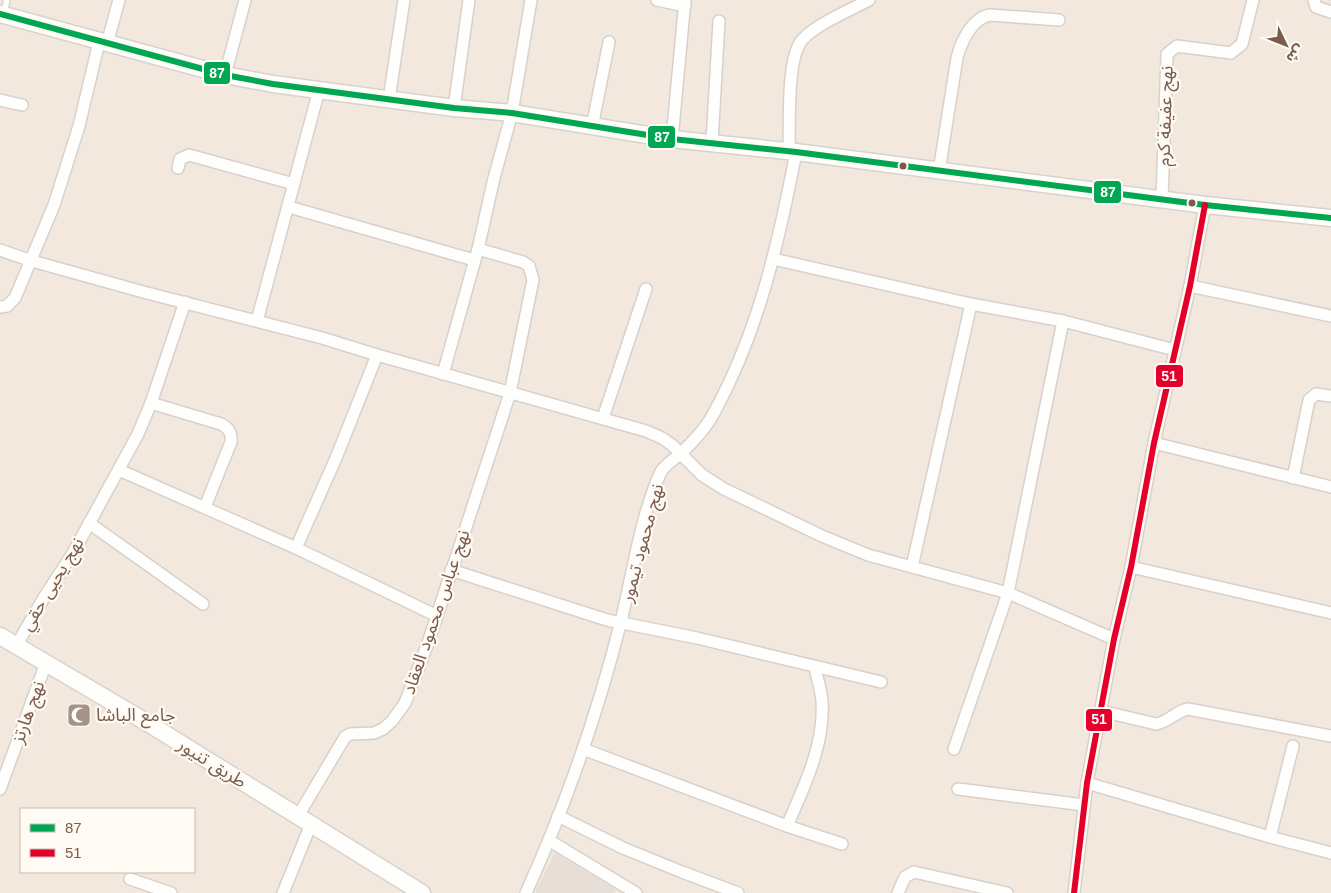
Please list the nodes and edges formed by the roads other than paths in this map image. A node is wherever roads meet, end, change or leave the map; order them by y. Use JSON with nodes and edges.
{"nodes":[{"id":1,"x":119,"y":0,"type":"edge"},
{"id":2,"x":245,"y":0,"type":"edge"},
{"id":3,"x":404,"y":0,"type":"edge"},
{"id":4,"x":469,"y":0,"type":"edge"},
{"id":5,"x":531,"y":0,"type":"edge"},
{"id":6,"x":657,"y":0,"type":"edge"},
{"id":7,"x":869,"y":0,"type":"edge"},
{"id":8,"x":1253,"y":0,"type":"edge"},
{"id":9,"x":1314,"y":0,"type":"edge"},
{"id":10,"x":685,"y":3,"type":"edge"},
{"id":11,"x":3,"y":10,"type":"edge"},
{"id":12,"x":1331,"y":12,"type":"edge"},
{"id":13,"x":1059,"y":20,"type":"dead end"},
{"id":14,"x":719,"y":21,"type":"dead end"},
{"id":15,"x":609,"y":42,"type":"dead end"},
{"id":16,"x":103,"y":43,"type":"junction"},
{"id":17,"x":225,"y":75,"type":"junction"},
{"id":18,"x":318,"y":90,"type":"junction"},
{"id":19,"x":389,"y":99,"type":"junction"},
{"id":20,"x":0,"y":100,"type":"edge"},
{"id":21,"x":22,"y":105,"type":"dead end"},
{"id":22,"x":454,"y":108,"type":"junction"},
{"id":23,"x":512,"y":113,"type":"junction"},
{"id":24,"x":592,"y":127,"type":"junction"},
{"id":25,"x":672,"y":139,"type":"junction"},
{"id":26,"x":712,"y":142,"type":"junction"},
{"id":27,"x":792,"y":152,"type":"junction"},
{"id":28,"x":178,"y":168,"type":"dead end"},
{"id":29,"x":939,"y":171,"type":"junction"},
{"id":30,"x":294,"y":184,"type":"junction"},
{"id":31,"x":1162,"y":199,"type":"junction"},
{"id":32,"x":1205,"y":205,"type":"junction"},
{"id":33,"x":289,"y":207,"type":"junction"},
{"id":34,"x":1331,"y":218,"type":"edge"},
{"id":35,"x":0,"y":250,"type":"edge"},
{"id":36,"x":476,"y":254,"type":"junction"},
{"id":37,"x":773,"y":259,"type":"junction"},
{"id":38,"x":32,"y":261,"type":"junction"},
{"id":39,"x":1190,"y":286,"type":"junction"},
{"id":40,"x":646,"y":289,"type":"dead end"},
{"id":41,"x":185,"y":302,"type":"junction"},
{"id":42,"x":971,"y":304,"type":"junction"},
{"id":43,"x":0,"y":307,"type":"edge"},
{"id":44,"x":1331,"y":316,"type":"edge"},
{"id":45,"x":257,"y":321,"type":"junction"},
{"id":46,"x":1063,"y":321,"type":"junction"},
{"id":47,"x":1176,"y":350,"type":"junction"},
{"id":48,"x":377,"y":355,"type":"junction"},
{"id":49,"x":443,"y":374,"type":"junction"},
{"id":50,"x":510,"y":393,"type":"junction"},
{"id":51,"x":1331,"y":396,"type":"edge"},
{"id":52,"x":151,"y":403,"type":"junction"},
{"id":53,"x":603,"y":418,"type":"junction"},
{"id":54,"x":1154,"y":443,"type":"junction"},
{"id":55,"x":680,"y":454,"type":"junction"},
{"id":56,"x":119,"y":470,"type":"junction"},
{"id":57,"x":1293,"y":478,"type":"junction"},
{"id":58,"x":1331,"y":487,"type":"edge"},
{"id":59,"x":205,"y":507,"type":"junction"},
{"id":60,"x":89,"y":523,"type":"junction"},
{"id":61,"x":296,"y":548,"type":"junction"},
{"id":62,"x":912,"y":567,"type":"junction"},
{"id":63,"x":1131,"y":567,"type":"junction"},
{"id":64,"x":451,"y":570,"type":"junction"},
{"id":65,"x":1008,"y":593,"type":"junction"},
{"id":66,"x":203,"y":604,"type":"dead end"},
{"id":67,"x":1331,"y":612,"type":"edge"},
{"id":68,"x":437,"y":616,"type":"junction"},
{"id":69,"x":621,"y":622,"type":"junction"},
{"id":70,"x":0,"y":636,"type":"edge"},
{"id":71,"x":1114,"y":639,"type":"junction"},
{"id":72,"x":16,"y":646,"type":"junction"},
{"id":73,"x":46,"y":663,"type":"junction"},
{"id":74,"x":815,"y":667,"type":"junction"},
{"id":75,"x":881,"y":682,"type":"dead end"},
{"id":76,"x":1101,"y":711,"type":"junction"},
{"id":77,"x":1331,"y":736,"type":"edge"},
{"id":78,"x":1293,"y":746,"type":"dead end"},
{"id":79,"x":583,"y":749,"type":"junction"},
{"id":80,"x":954,"y":750,"type":"dead end"},
{"id":81,"x":4,"y":770,"type":"edge"},
{"id":82,"x":1088,"y":783,"type":"junction"},
{"id":83,"x":0,"y":789,"type":"edge"},
{"id":84,"x":958,"y":789,"type":"dead end"},
{"id":85,"x":1084,"y":805,"type":"junction"},
{"id":86,"x":558,"y":816,"type":"junction"},
{"id":87,"x":305,"y":820,"type":"junction"},
{"id":88,"x":787,"y":826,"type":"junction"},
{"id":89,"x":1270,"y":837,"type":"junction"},
{"id":90,"x":550,"y":841,"type":"junction"},
{"id":91,"x":842,"y":844,"type":"dead end"},
{"id":92,"x":1331,"y":853,"type":"edge"},
{"id":93,"x":130,"y":879,"type":"dead end"},
{"id":94,"x":171,"y":893,"type":"edge"},
{"id":95,"x":283,"y":893,"type":"edge"},
{"id":96,"x":422,"y":893,"type":"edge"},
{"id":97,"x":526,"y":893,"type":"edge"},
{"id":98,"x":636,"y":893,"type":"edge"},
{"id":99,"x":738,"y":893,"type":"edge"},
{"id":100,"x":898,"y":893,"type":"edge"},
{"id":101,"x":1007,"y":893,"type":"edge"},
{"id":102,"x":1074,"y":893,"type":"edge"}],
"edges":[{"from":1,"to":16,"type":"street"},
{"from":2,"to":17,"type":"street"},
{"from":3,"to":19,"type":"street"},
{"from":4,"to":22,"type":"street"},
{"from":5,"to":23,"type":"street"},
{"from":6,"to":10,"type":"street"},
{"from":7,"to":27,"type":"street","name":"نهج محمود تيمور"},
{"from":8,"to":31,"type":"street","name":"نهج عفيفة كرم"},
{"from":9,"to":12,"type":"street"},
{"from":10,"to":25,"type":"street"},
{"from":11,"to":16,"type":"main road"},
{"from":13,"to":29,"type":"street"},
{"from":14,"to":26,"type":"street"},
{"from":15,"to":24,"type":"street"},
{"from":16,"to":17,"type":"main road"},
{"from":16,"to":38,"type":"street"},
{"from":17,"to":18,"type":"main road"},
{"from":18,"to":19,"type":"main road"},
{"from":18,"to":30,"type":"street"},
{"from":19,"to":22,"type":"main road"},
{"from":20,"to":21,"type":"street"},
{"from":22,"to":23,"type":"main road"},
{"from":23,"to":24,"type":"main road"},
{"from":23,"to":36,"type":"street"},
{"from":24,"to":25,"type":"main road"},
{"from":25,"to":26,"type":"main road"},
{"from":26,"to":27,"type":"main road"},
{"from":27,"to":29,"type":"main road"},
{"from":27,"to":37,"type":"street","name":"نهج محمود تيمور"},
{"from":28,"to":30,"type":"street"},
{"from":29,"to":31,"type":"main road"},
{"from":30,"to":33,"type":"street"},
{"from":31,"to":32,"type":"main road"},
{"from":32,"to":34,"type":"main road"},
{"from":32,"to":39,"type":"street"},
{"from":33,"to":36,"type":"street","name":"نهج عباس محمود العقاد"},
{"from":33,"to":45,"type":"street"},
{"from":35,"to":38,"type":"street"},
{"from":36,"to":49,"type":"street"},
{"from":36,"to":50,"type":"street","name":"نهج عباس محمود العقاد"},
{"from":37,"to":42,"type":"street"},
{"from":37,"to":55,"type":"street","name":"نهج محمود تيمور"},
{"from":38,"to":41,"type":"street"},
{"from":38,"to":43,"type":"street"},
{"from":39,"to":44,"type":"street"},
{"from":39,"to":47,"type":"street"},
{"from":40,"to":53,"type":"street"},
{"from":41,"to":45,"type":"street"},
{"from":41,"to":52,"type":"street","name":"نهج يحيى حقي"},
{"from":42,"to":46,"type":"street"},
{"from":42,"to":62,"type":"street"},
{"from":45,"to":48,"type":"street"},
{"from":46,"to":47,"type":"street"},
{"from":46,"to":65,"type":"street"},
{"from":47,"to":54,"type":"street"},
{"from":48,"to":49,"type":"street"},
{"from":48,"to":61,"type":"street"},
{"from":49,"to":50,"type":"street"},
{"from":50,"to":53,"type":"street"},
{"from":50,"to":64,"type":"street","name":"نهج عباس محمود العقاد"},
{"from":51,"to":57,"type":"street"},
{"from":52,"to":56,"type":"street","name":"نهج يحيى حقي"},
{"from":52,"to":59,"type":"street"},
{"from":53,"to":55,"type":"street"},
{"from":54,"to":57,"type":"street"},
{"from":54,"to":63,"type":"street"},
{"from":55,"to":62,"type":"street"},
{"from":55,"to":69,"type":"street","name":"نهج محمود تيمور"},
{"from":56,"to":59,"type":"street"},
{"from":56,"to":60,"type":"street","name":"نهج يحيى حقي"},
{"from":57,"to":58,"type":"street"},
{"from":59,"to":61,"type":"street"},
{"from":60,"to":66,"type":"street"},
{"from":60,"to":72,"type":"street","name":"نهج يحيى حقي"},
{"from":61,"to":68,"type":"street"},
{"from":62,"to":65,"type":"street"},
{"from":63,"to":67,"type":"street"},
{"from":63,"to":71,"type":"street"},
{"from":64,"to":68,"type":"street","name":"نهج عباس محمود العقاد"},
{"from":64,"to":69,"type":"street"},
{"from":65,"to":71,"type":"street"},
{"from":65,"to":80,"type":"street"},
{"from":68,"to":87,"type":"street","name":"نهج عباس محمود العقاد"},
{"from":69,"to":74,"type":"street"},
{"from":69,"to":79,"type":"street","name":"نهج محمود تيمور"},
{"from":70,"to":72,"type":"main road","name":"طريق تنيور"},
{"from":71,"to":76,"type":"street"},
{"from":72,"to":73,"type":"main road","name":"طريق تنيور"},
{"from":73,"to":81,"type":"street","name":"نهج هارتز"},
{"from":73,"to":87,"type":"main road","name":"طريق تنيور"},
{"from":74,"to":75,"type":"street"},
{"from":74,"to":88,"type":"street"},
{"from":76,"to":77,"type":"street"},
{"from":76,"to":82,"type":"street"},
{"from":78,"to":89,"type":"street"},
{"from":79,"to":86,"type":"street","name":"نهج محمود تيمور"},
{"from":79,"to":88,"type":"street"},
{"from":81,"to":83,"type":"street","name":"نهج هارتز"},
{"from":82,"to":85,"type":"street"},
{"from":82,"to":89,"type":"street"},
{"from":84,"to":85,"type":"street"},
{"from":85,"to":102,"type":"street"},
{"from":86,"to":90,"type":"street","name":"نهج محمود تيمور"},
{"from":86,"to":99,"type":"street"},
{"from":87,"to":95,"type":"street"},
{"from":87,"to":96,"type":"main road","name":"طريق تنيور"},
{"from":88,"to":91,"type":"street"},
{"from":89,"to":92,"type":"street"},
{"from":90,"to":97,"type":"street","name":"نهج محمود تيمور"},
{"from":90,"to":98,"type":"street"},
{"from":93,"to":94,"type":"street"},
{"from":100,"to":101,"type":"street"}]}
